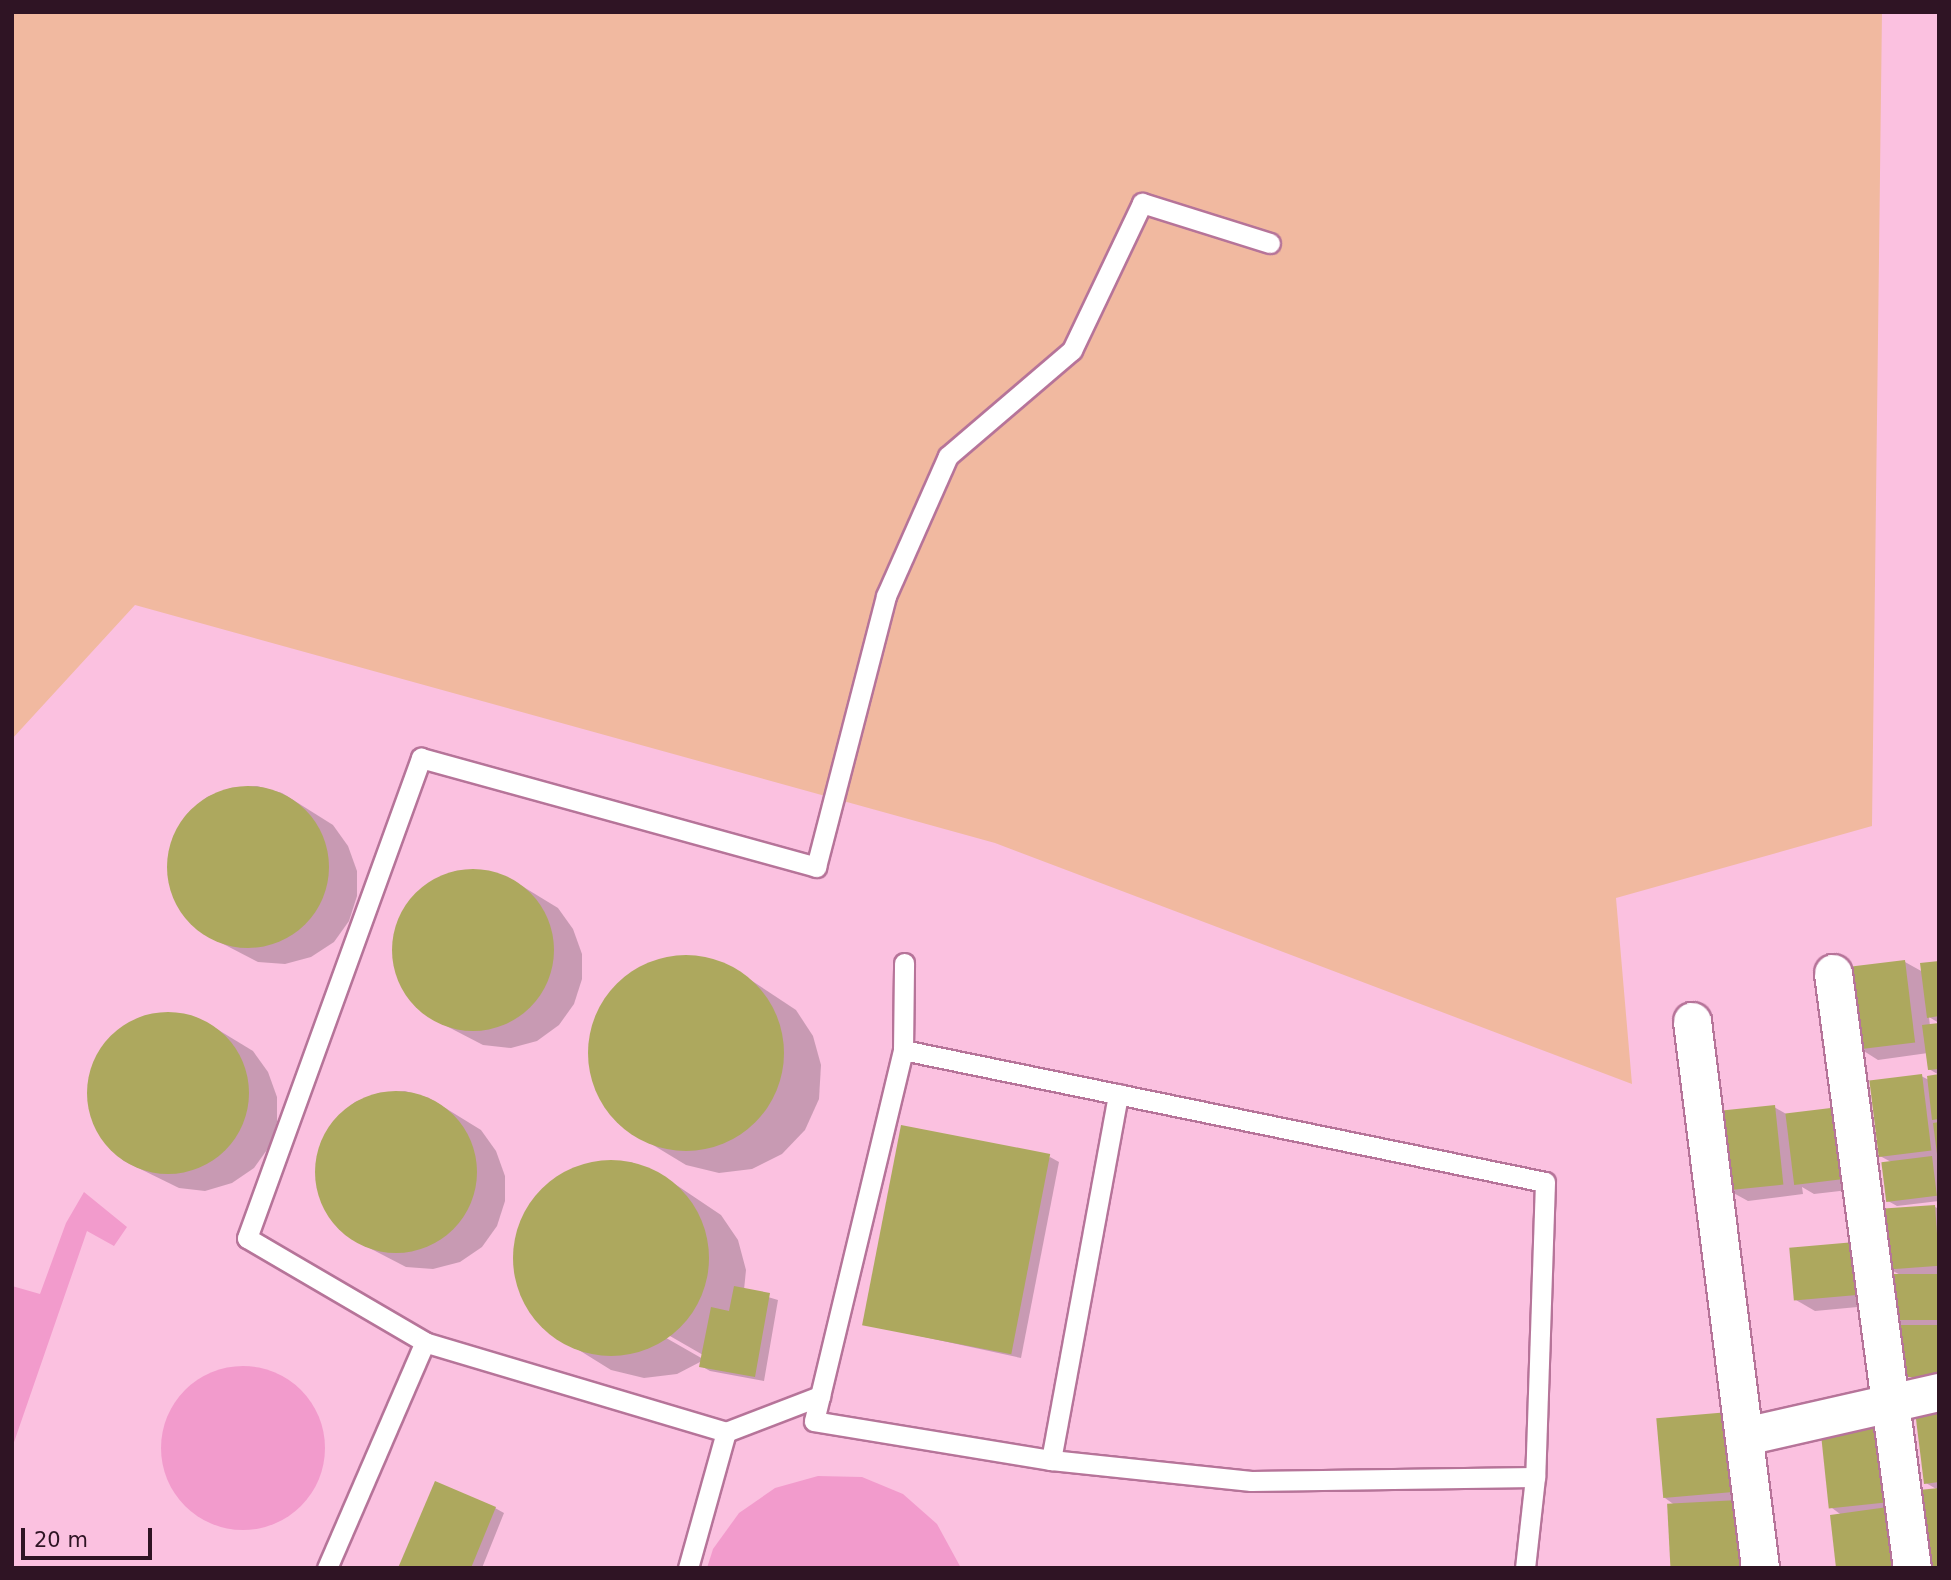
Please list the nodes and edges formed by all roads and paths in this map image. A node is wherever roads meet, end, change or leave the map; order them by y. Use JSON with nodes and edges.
{"nodes":[{"id":1,"x":1270,"y":243,"type":"dead end"},
{"id":2,"x":904,"y":963,"type":"dead end"},
{"id":3,"x":1833,"y":973,"type":"dead end"},
{"id":4,"x":1692,"y":1021,"type":"dead end"},
{"id":5,"x":903,"y":1050,"type":"junction"},
{"id":6,"x":1118,"y":1094,"type":"junction"},
{"id":7,"x":425,"y":1342,"type":"junction"},
{"id":8,"x":1939,"y":1392,"type":"edge"},
{"id":9,"x":820,"y":1396,"type":"junction"},
{"id":10,"x":1891,"y":1402,"type":"junction"},
{"id":11,"x":726,"y":1432,"type":"junction"},
{"id":12,"x":1745,"y":1436,"type":"junction"},
{"id":13,"x":1051,"y":1460,"type":"junction"},
{"id":14,"x":1535,"y":1477,"type":"junction"},
{"id":15,"x":327,"y":1568,"type":"edge"},
{"id":16,"x":688,"y":1568,"type":"edge"},
{"id":17,"x":1525,"y":1568,"type":"edge"},
{"id":18,"x":1760,"y":1568,"type":"edge"},
{"id":19,"x":1912,"y":1568,"type":"edge"}],
"edges":[{"from":1,"to":7,"type":"lane"},
{"from":2,"to":5,"type":"lane"},
{"from":3,"to":10,"type":"street"},
{"from":4,"to":12,"type":"street"},
{"from":5,"to":6,"type":"lane"},
{"from":5,"to":9,"type":"lane"},
{"from":6,"to":13,"type":"lane"},
{"from":6,"to":14,"type":"lane"},
{"from":7,"to":11,"type":"lane"},
{"from":7,"to":15,"type":"lane"},
{"from":8,"to":10,"type":"street"},
{"from":9,"to":11,"type":"lane"},
{"from":9,"to":13,"type":"lane"},
{"from":10,"to":12,"type":"street"},
{"from":10,"to":19,"type":"street"},
{"from":11,"to":16,"type":"lane"},
{"from":12,"to":18,"type":"street"},
{"from":13,"to":14,"type":"lane"},
{"from":14,"to":17,"type":"lane"}]}
